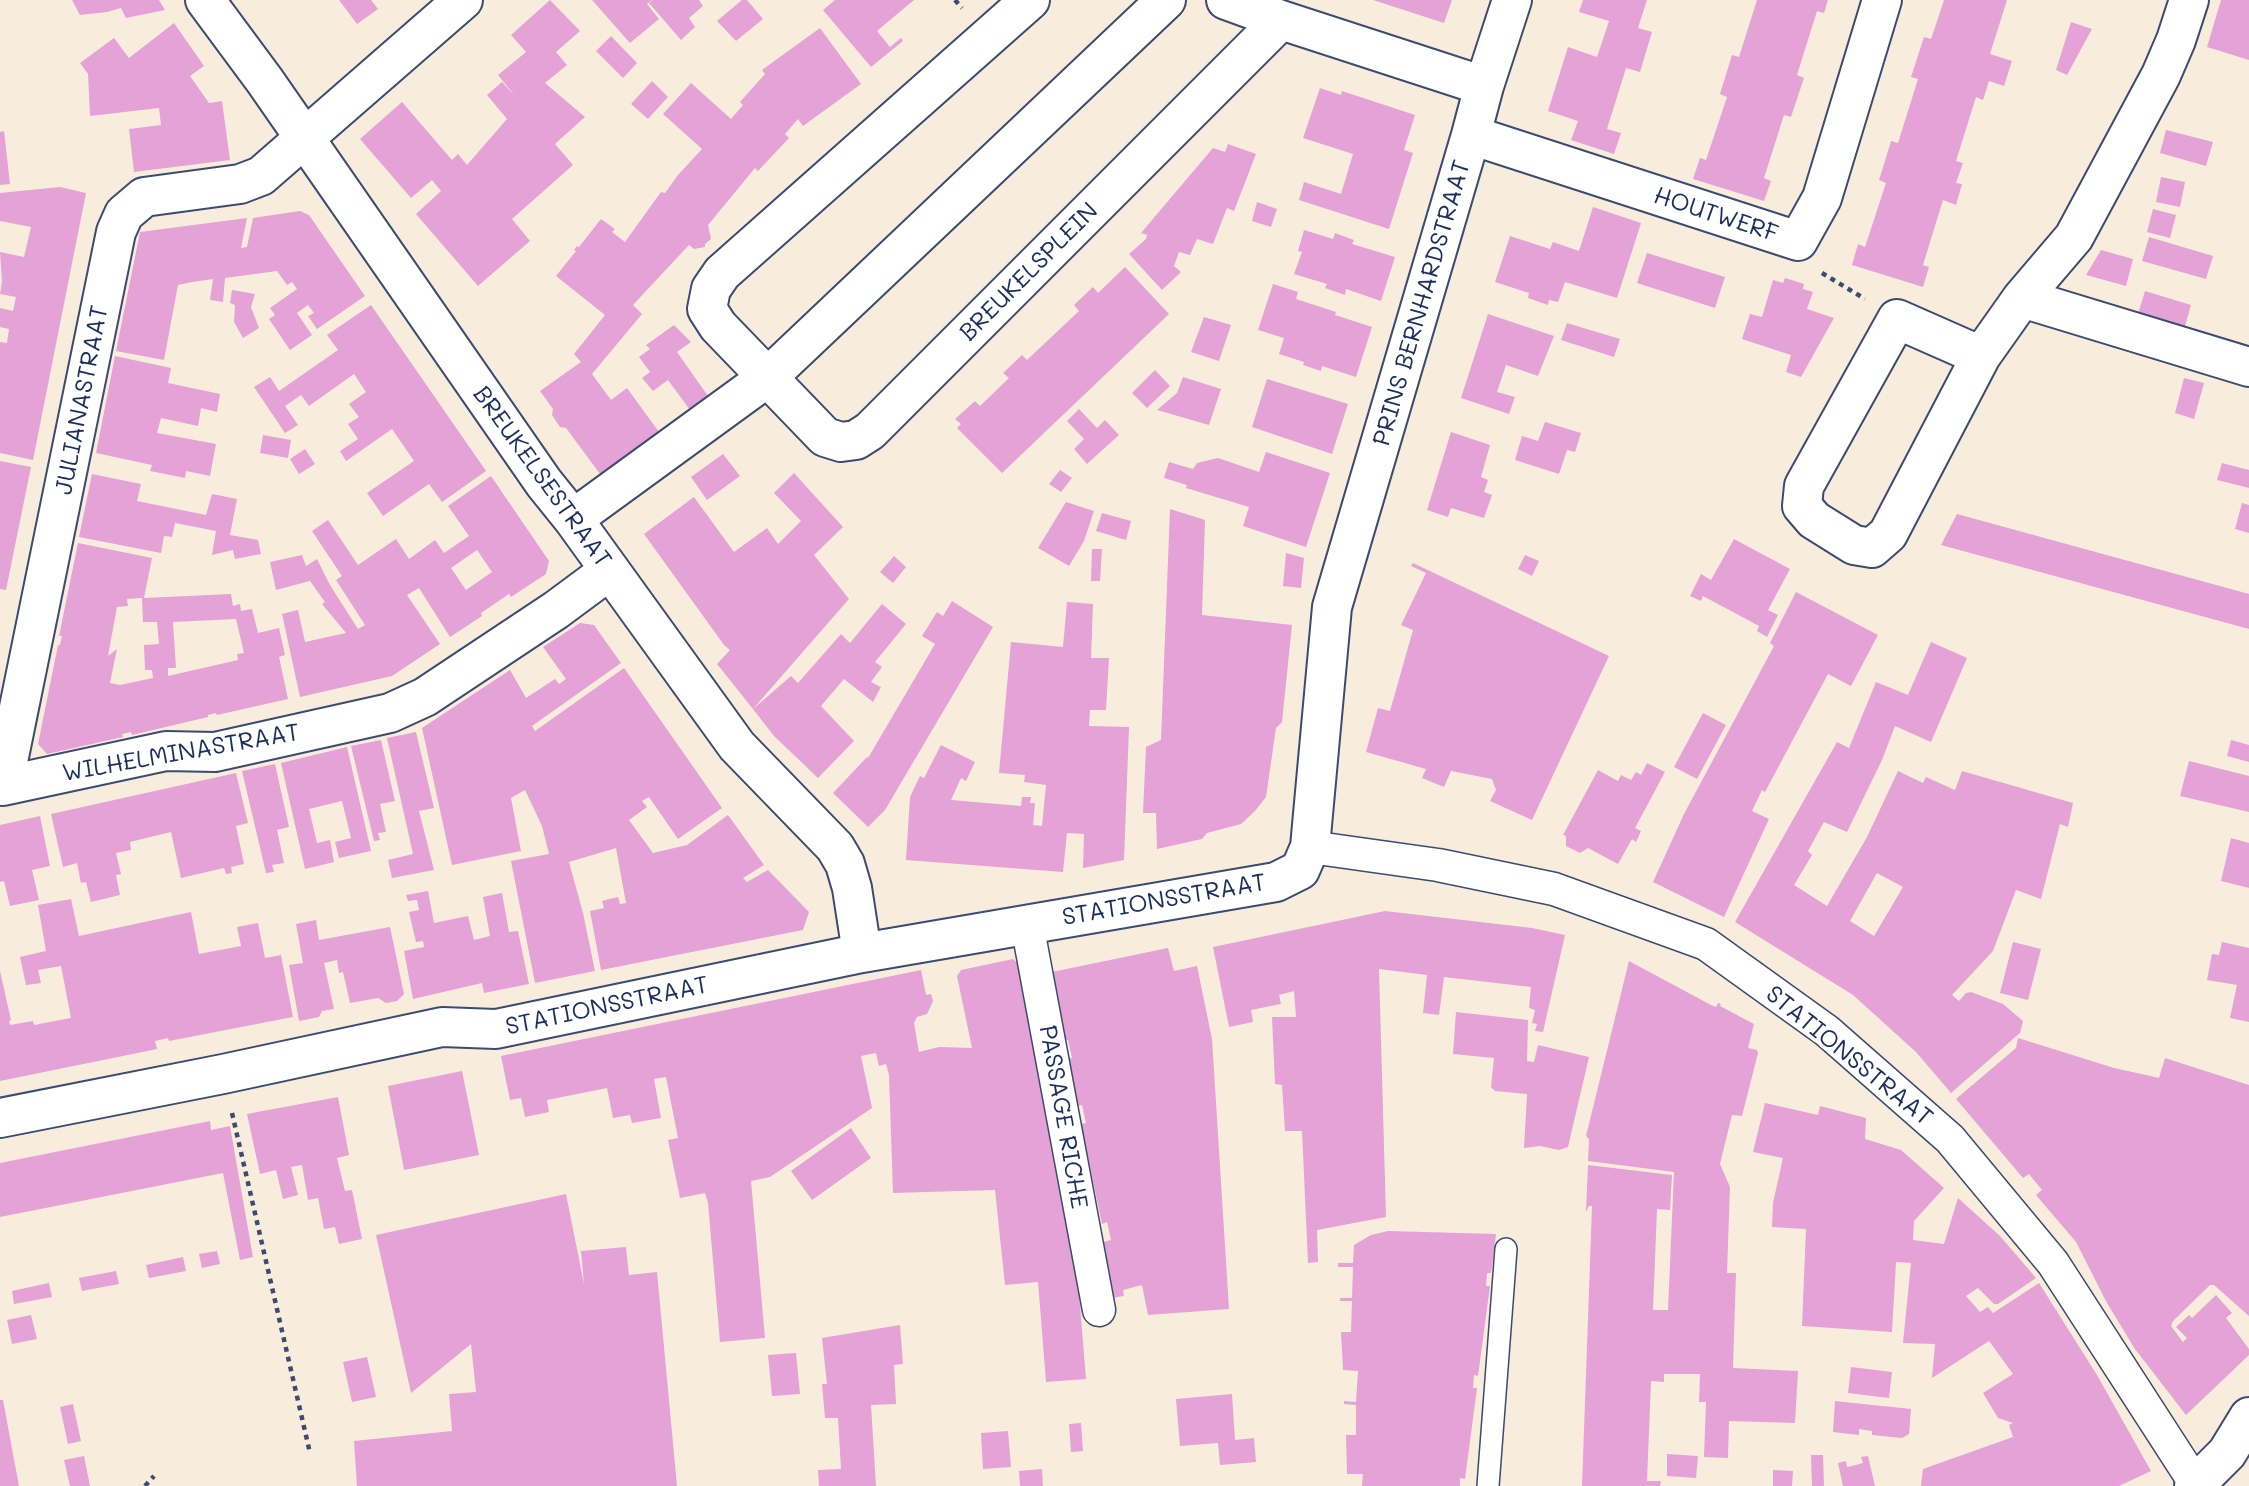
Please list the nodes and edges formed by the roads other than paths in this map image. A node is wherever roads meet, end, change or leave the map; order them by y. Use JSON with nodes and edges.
{"nodes":[{"id":1,"x":205,"y":0,"type":"edge"},
{"id":2,"x":463,"y":0,"type":"edge"},
{"id":3,"x":1030,"y":0,"type":"edge"},
{"id":4,"x":1167,"y":0,"type":"edge"},
{"id":5,"x":1226,"y":0,"type":"edge"},
{"id":6,"x":1512,"y":0,"type":"edge"},
{"id":7,"x":1882,"y":0,"type":"edge"},
{"id":8,"x":2189,"y":0,"type":"edge"},
{"id":9,"x":1281,"y":20,"type":"junction"},
{"id":10,"x":1484,"y":86,"type":"junction"},
{"id":11,"x":1471,"y":135,"type":"junction"},
{"id":12,"x":304,"y":138,"type":"junction"},
{"id":13,"x":2022,"y":298,"type":"junction"},
{"id":14,"x":1981,"y":356,"type":"junction"},
{"id":15,"x":2249,"y":367,"type":"edge"},
{"id":16,"x":768,"y":377,"type":"junction"},
{"id":17,"x":573,"y":519,"type":"junction"},
{"id":18,"x":610,"y":570,"type":"junction"},
{"id":19,"x":3,"y":786,"type":"joint"},
{"id":20,"x":1310,"y":847,"type":"junction"},
{"id":21,"x":1027,"y":924,"type":"junction"},
{"id":22,"x":862,"y":953,"type":"junction"},
{"id":23,"x":0,"y":1118,"type":"edge"},
{"id":24,"x":1506,"y":1249,"type":"dead end"},
{"id":25,"x":1099,"y":1310,"type":"dead end"},
{"id":26,"x":2249,"y":1417,"type":"edge"},
{"id":27,"x":2196,"y":1485,"type":"edge"},
{"id":28,"x":1488,"y":1486,"type":"edge"}],
"edges":[{"from":1,"to":12,"type":"street","name":"BREUKELSESTRAAT"},
{"from":2,"to":12,"type":"street","name":"JULIANASTRAAT"},
{"from":3,"to":16,"type":"street","name":"BREUKELSPLEIN"},
{"from":4,"to":16,"type":"street"},
{"from":5,"to":9,"type":"street"},
{"from":6,"to":10,"type":"street","name":"PRINS BERNHARDSTRAAT"},
{"from":7,"to":11,"type":"street","name":"HOUTWERF"},
{"from":8,"to":13,"type":"street"},
{"from":9,"to":10,"type":"street"},
{"from":9,"to":16,"type":"street","name":"BREUKELSPLEIN"},
{"from":10,"to":11,"type":"street","name":"PRINS BERNHARDSTRAAT"},
{"from":11,"to":20,"type":"street","name":"PRINS BERNHARDSTRAAT"},
{"from":12,"to":17,"type":"street","name":"BREUKELSESTRAAT"},
{"from":12,"to":19,"type":"street","name":"JULIANASTRAAT"},
{"from":13,"to":14,"type":"street"},
{"from":13,"to":15,"type":"street"},
{"from":14,"to":14,"type":"street"},
{"from":16,"to":17,"type":"street"},
{"from":17,"to":18,"type":"street","name":"BREUKELSESTRAAT"},
{"from":18,"to":19,"type":"street","name":"WILHELMINASTRAAT"},
{"from":18,"to":22,"type":"street","name":"BREUKELSESTRAAT"},
{"from":20,"to":21,"type":"street","name":"STATIONSSTRAAT"},
{"from":20,"to":27,"type":"street","name":"STATIONSSTRAAT"},
{"from":21,"to":22,"type":"street","name":"STATIONSSTRAAT"},
{"from":21,"to":25,"type":"street","name":"PASSAGE RICHE"},
{"from":22,"to":23,"type":"street","name":"STATIONSSTRAAT"},
{"from":24,"to":28,"type":"lane"},
{"from":26,"to":27,"type":"street"}]}
